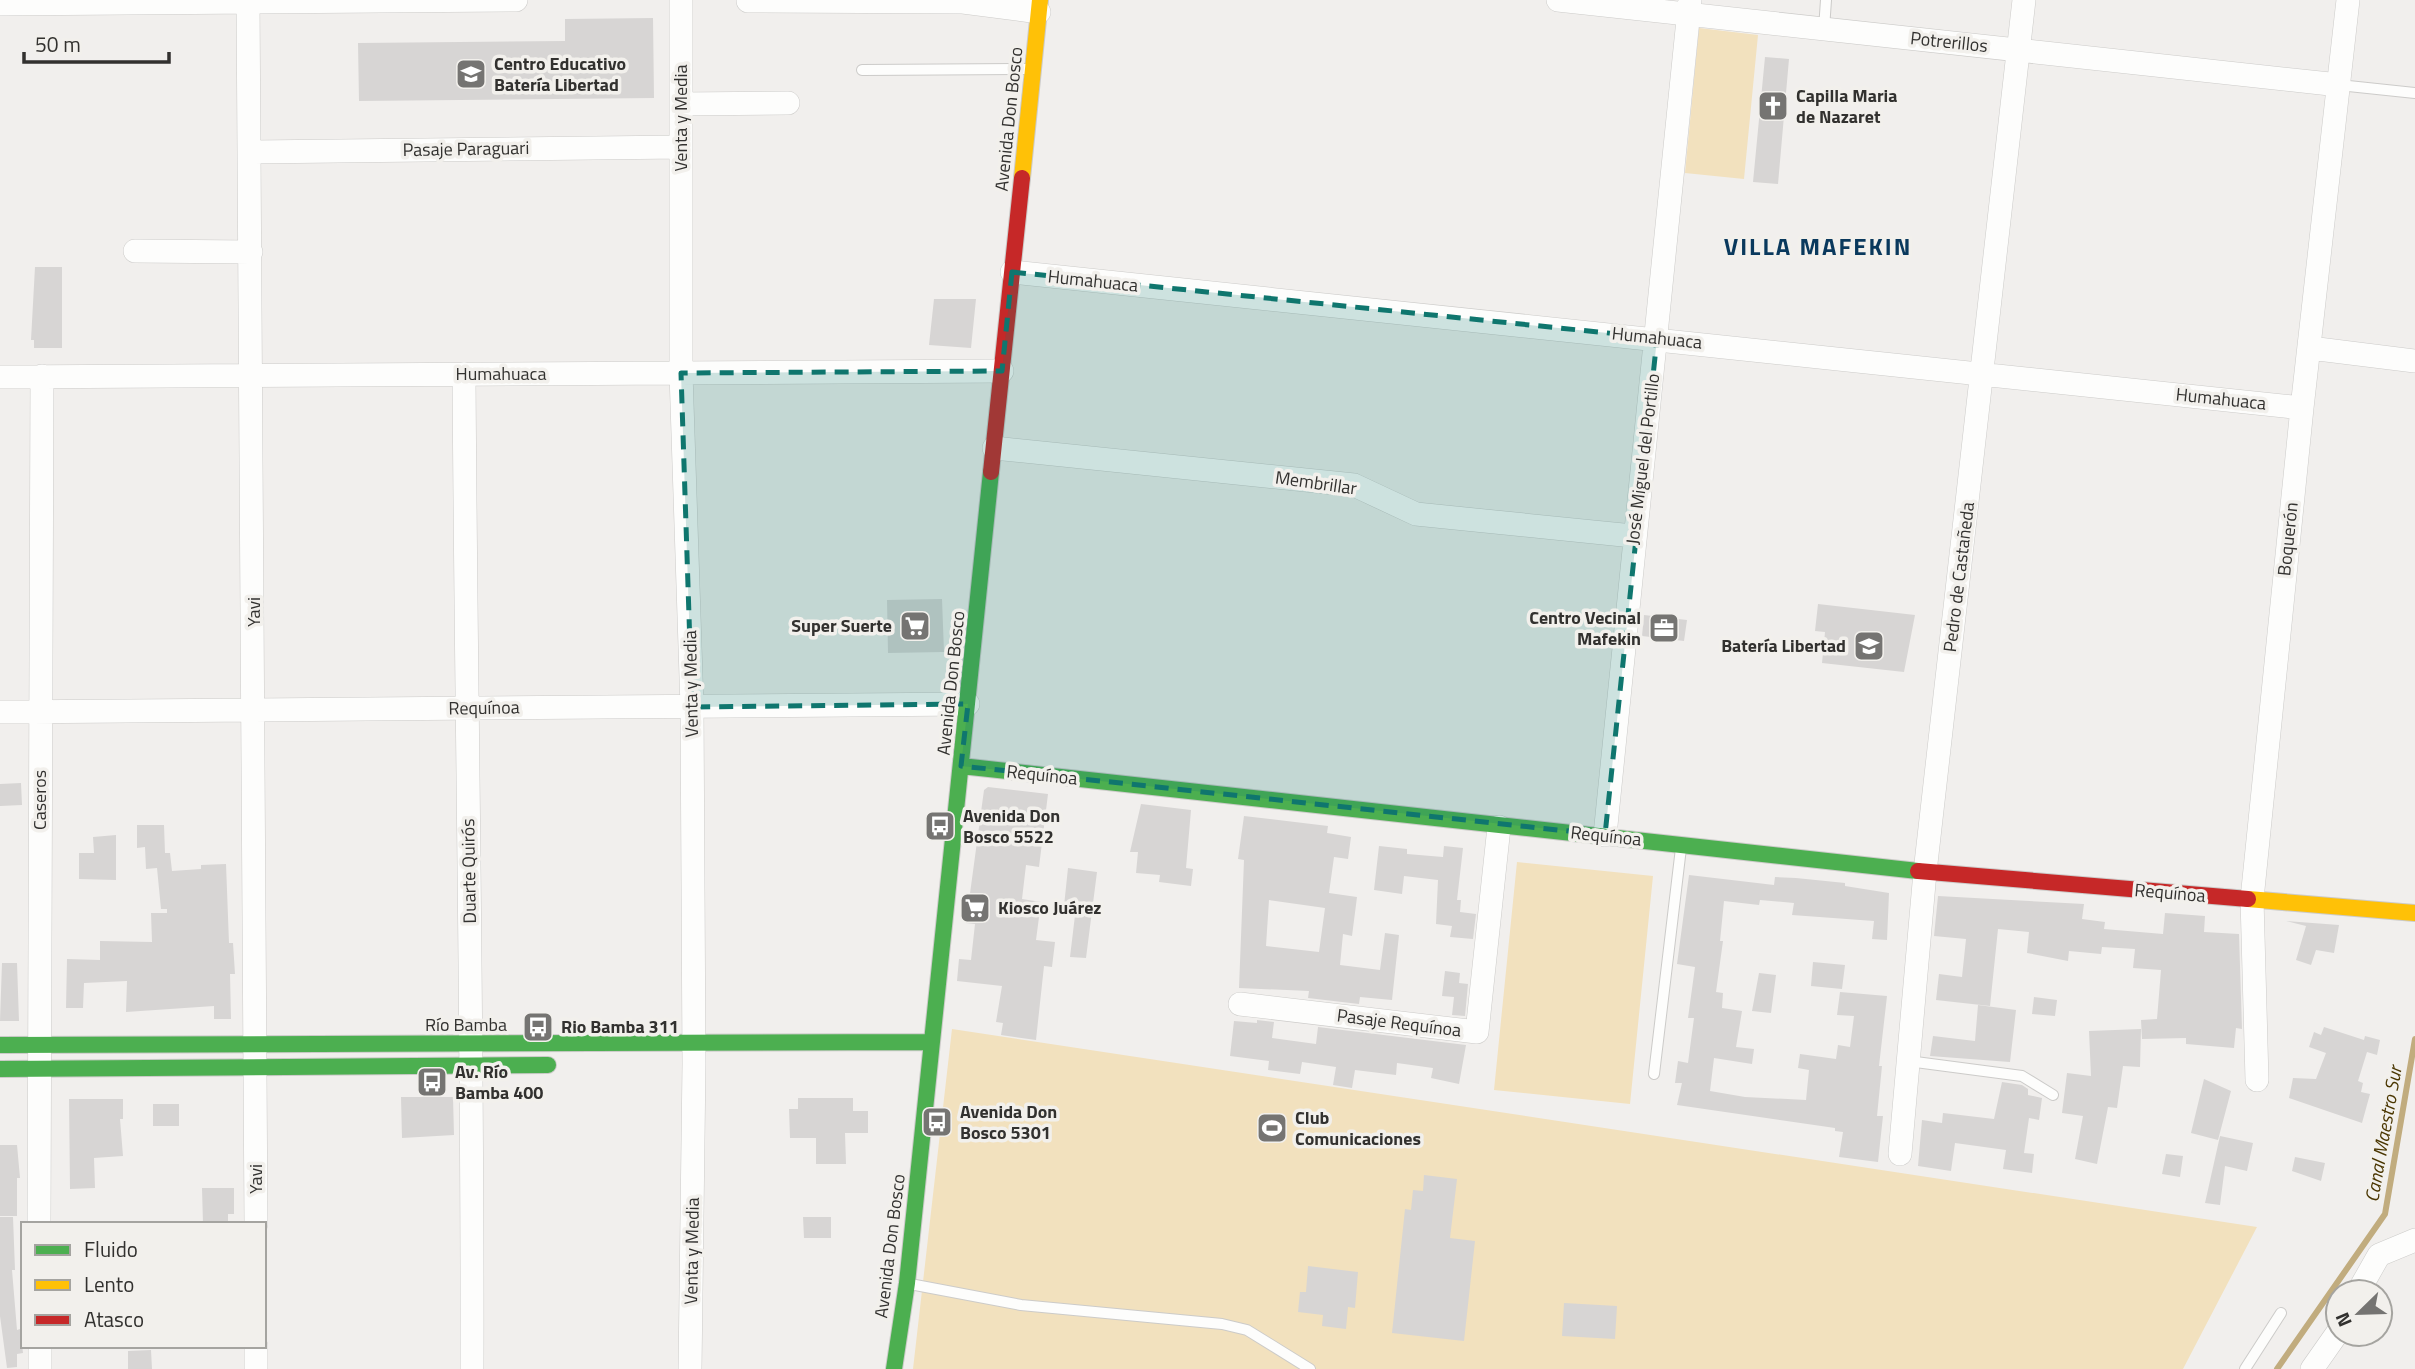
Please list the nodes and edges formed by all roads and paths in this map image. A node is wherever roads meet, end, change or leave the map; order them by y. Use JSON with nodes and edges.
{"nodes":[{"id":1,"x":516,"y":0,"type":"edge"},
{"id":2,"x":681,"y":0,"type":"edge"},
{"id":3,"x":1558,"y":0,"type":"edge"},
{"id":4,"x":1826,"y":0,"type":"edge"},
{"id":5,"x":2024,"y":0,"type":"edge"},
{"id":6,"x":2348,"y":0,"type":"edge"},
{"id":7,"x":248,"y":1,"type":"edge"},
{"id":8,"x":748,"y":1,"type":"edge"},
{"id":9,"x":56,"y":2,"type":"edge"},
{"id":10,"x":0,"y":4,"type":"edge"},
{"id":11,"x":1040,"y":6,"type":"edge"},
{"id":12,"x":1689,"y":7,"type":"edge"},
{"id":13,"x":1824,"y":29,"type":"junction"},
{"id":14,"x":2020,"y":50,"type":"junction"},
{"id":15,"x":1033,"y":69,"type":"junction"},
{"id":16,"x":862,"y":70,"type":"dead end"},
{"id":17,"x":2339,"y":85,"type":"junction"},
{"id":18,"x":2415,"y":93,"type":"edge"},
{"id":19,"x":788,"y":103,"type":"dead end"},
{"id":20,"x":681,"y":104,"type":"junction"},
{"id":21,"x":681,"y":147,"type":"junction"},
{"id":22,"x":250,"y":152,"type":"junction"},
{"id":23,"x":135,"y":251,"type":"dead end"},
{"id":24,"x":251,"y":252,"type":"junction"},
{"id":25,"x":1012,"y":272,"type":"junction"},
{"id":26,"x":1657,"y":338,"type":"junction"},
{"id":27,"x":2311,"y":348,"type":"junction"},
{"id":28,"x":2415,"y":361,"type":"edge"},
{"id":29,"x":1002,"y":371,"type":"junction"},
{"id":30,"x":681,"y":373,"type":"junction"},
{"id":31,"x":252,"y":374,"type":"junction"},
{"id":32,"x":464,"y":374,"type":"junction"},
{"id":33,"x":1982,"y":374,"type":"junction"},
{"id":34,"x":42,"y":376,"type":"junction"},
{"id":35,"x":0,"y":377,"type":"edge"},
{"id":36,"x":2302,"y":408,"type":"junction"},
{"id":37,"x":994,"y":448,"type":"junction"},
{"id":38,"x":1633,"y":537,"type":"junction"},
{"id":39,"x":968,"y":704,"type":"junction"},
{"id":40,"x":692,"y":707,"type":"junction"},
{"id":41,"x":466,"y":708,"type":"junction"},
{"id":42,"x":254,"y":711,"type":"junction"},
{"id":43,"x":0,"y":712,"type":"edge"},
{"id":44,"x":40,"y":712,"type":"junction"},
{"id":45,"x":961,"y":766,"type":"junction"},
{"id":46,"x":1499,"y":827,"type":"junction"},
{"id":47,"x":1605,"y":835,"type":"junction"},
{"id":48,"x":1681,"y":845,"type":"junction"},
{"id":49,"x":1925,"y":873,"type":"junction"},
{"id":50,"x":2252,"y":899,"type":"junction"},
{"id":51,"x":2415,"y":913,"type":"edge"},
{"id":52,"x":1240,"y":1004,"type":"dead end"},
{"id":53,"x":932,"y":1042,"type":"junction"},
{"id":54,"x":0,"y":1045,"type":"edge"},
{"id":55,"x":39,"y":1045,"type":"junction"},
{"id":56,"x":256,"y":1055,"type":"junction"},
{"id":57,"x":473,"y":1055,"type":"junction"},
{"id":58,"x":694,"y":1058,"type":"junction"},
{"id":59,"x":1908,"y":1061,"type":"junction"},
{"id":60,"x":569,"y":1065,"type":"dead end"},
{"id":61,"x":39,"y":1068,"type":"junction"},
{"id":62,"x":0,"y":1069,"type":"edge"},
{"id":63,"x":1654,"y":1074,"type":"dead end"},
{"id":64,"x":2257,"y":1080,"type":"dead end"},
{"id":65,"x":2053,"y":1095,"type":"dead end"},
{"id":66,"x":1900,"y":1154,"type":"dead end"},
{"id":67,"x":40,"y":1222,"type":"edge"},
{"id":68,"x":256,"y":1222,"type":"edge"},
{"id":69,"x":2415,"y":1240,"type":"edge"},
{"id":70,"x":2366,"y":1278,"type":"edge"},
{"id":71,"x":907,"y":1283,"type":"junction"},
{"id":72,"x":2281,"y":1313,"type":"dead end"},
{"id":73,"x":40,"y":1348,"type":"edge"},
{"id":74,"x":256,"y":1348,"type":"edge"},
{"id":75,"x":2327,"y":1348,"type":"edge"},
{"id":76,"x":40,"y":1369,"type":"edge"},
{"id":77,"x":256,"y":1369,"type":"edge"},
{"id":78,"x":472,"y":1369,"type":"edge"},
{"id":79,"x":690,"y":1369,"type":"edge"},
{"id":80,"x":894,"y":1369,"type":"edge"},
{"id":81,"x":1310,"y":1369,"type":"edge"},
{"id":82,"x":2245,"y":1369,"type":"edge"},
{"id":83,"x":2312,"y":1369,"type":"edge"}],
"edges":[{"from":1,"to":7,"type":"street"},
{"from":2,"to":20,"type":"street","name":"Venta y Media"},
{"from":3,"to":12,"type":"street","name":"Potrerillos"},
{"from":4,"to":13,"type":"lane"},
{"from":5,"to":14,"type":"street","name":"Pedro de Castañeda"},
{"from":6,"to":17,"type":"street","name":"Boquerón"},
{"from":7,"to":9,"type":"street"},
{"from":7,"to":22,"type":"street","name":"Yavi"},
{"from":8,"to":11,"type":"street"},
{"from":9,"to":10,"type":"street"},
{"from":11,"to":15,"type":"main road","name":"Avenida Don Bosco"},
{"from":12,"to":13,"type":"street","name":"Potrerillos"},
{"from":12,"to":26,"type":"street","name":"José Miguel del Portillo"},
{"from":13,"to":14,"type":"street","name":"Potrerillos"},
{"from":14,"to":17,"type":"street","name":"Potrerillos"},
{"from":14,"to":33,"type":"street","name":"Pedro de Castañeda"},
{"from":15,"to":16,"type":"lane"},
{"from":15,"to":25,"type":"main road","name":"Avenida Don Bosco"},
{"from":17,"to":18,"type":"lane"},
{"from":17,"to":27,"type":"street","name":"Boquerón"},
{"from":19,"to":20,"type":"street"},
{"from":20,"to":21,"type":"street","name":"Venta y Media"},
{"from":21,"to":22,"type":"street","name":"Pasaje Paraguari"},
{"from":21,"to":30,"type":"street","name":"Venta y Media"},
{"from":22,"to":24,"type":"street","name":"Yavi"},
{"from":23,"to":24,"type":"street"},
{"from":24,"to":31,"type":"street","name":"Yavi"},
{"from":25,"to":26,"type":"street","name":"Humahuaca"},
{"from":25,"to":29,"type":"main road","name":"Avenida Don Bosco"},
{"from":26,"to":33,"type":"street","name":"Humahuaca"},
{"from":26,"to":38,"type":"street","name":"José Miguel del Portillo"},
{"from":27,"to":28,"type":"street"},
{"from":27,"to":36,"type":"street","name":"Boquerón"},
{"from":29,"to":30,"type":"street","name":"Humahuaca"},
{"from":29,"to":37,"type":"main road","name":"Avenida Don Bosco"},
{"from":30,"to":32,"type":"street","name":"Humahuaca"},
{"from":30,"to":40,"type":"street","name":"Venta y Media"},
{"from":31,"to":32,"type":"street","name":"Humahuaca"},
{"from":31,"to":34,"type":"street","name":"Humahuaca"},
{"from":31,"to":42,"type":"street","name":"Yavi"},
{"from":32,"to":41,"type":"street","name":"Duarte Quirós"},
{"from":33,"to":36,"type":"street","name":"Humahuaca"},
{"from":33,"to":49,"type":"street","name":"Pedro de Castañeda"},
{"from":34,"to":35,"type":"street","name":"Humahuaca"},
{"from":34,"to":44,"type":"street","name":"Caseros"},
{"from":36,"to":50,"type":"street","name":"Boquerón"},
{"from":37,"to":38,"type":"street","name":"Membrillar"},
{"from":37,"to":39,"type":"main road","name":"Avenida Don Bosco"},
{"from":38,"to":47,"type":"street","name":"José Miguel del Portillo"},
{"from":39,"to":40,"type":"street","name":"Requínoa"},
{"from":39,"to":45,"type":"main road","name":"Avenida Don Bosco"},
{"from":40,"to":41,"type":"street","name":"Requínoa"},
{"from":40,"to":58,"type":"street","name":"Venta y Media"},
{"from":41,"to":42,"type":"street","name":"Requínoa"},
{"from":41,"to":57,"type":"street","name":"Duarte Quirós"},
{"from":42,"to":44,"type":"street","name":"Requínoa"},
{"from":42,"to":56,"type":"street","name":"Yavi"},
{"from":43,"to":44,"type":"street","name":"Requínoa"},
{"from":44,"to":55,"type":"street","name":"Caseros"},
{"from":45,"to":46,"type":"main road","name":"Requínoa"},
{"from":45,"to":53,"type":"main road","name":"Avenida Don Bosco"},
{"from":46,"to":47,"type":"main road","name":"Requínoa"},
{"from":46,"to":52,"type":"street","name":"Pasaje Requínoa"},
{"from":47,"to":48,"type":"main road","name":"Requínoa"},
{"from":48,"to":49,"type":"main road","name":"Requínoa"},
{"from":48,"to":63,"type":"lane"},
{"from":49,"to":50,"type":"main road","name":"Requínoa"},
{"from":49,"to":59,"type":"street","name":"Pedro de Castañeda"},
{"from":50,"to":51,"type":"main road","name":"Requínoa"},
{"from":50,"to":64,"type":"street","name":"Boquerón"},
{"from":53,"to":58,"type":"main road","name":"Río Bamba"},
{"from":53,"to":71,"type":"main road","name":"Avenida Don Bosco"},
{"from":54,"to":55,"type":"main road","name":"Río Bamba"},
{"from":55,"to":56,"type":"main road","name":"Río Bamba"},
{"from":55,"to":61,"type":"street","name":"Caseros"},
{"from":56,"to":57,"type":"main road","name":"Río Bamba"},
{"from":56,"to":57,"type":"main road","name":"Río Bamba"},
{"from":56,"to":61,"type":"main road","name":"Río Bamba"},
{"from":56,"to":68,"type":"street","name":"Yavi"},
{"from":57,"to":58,"type":"main road","name":"Río Bamba"},
{"from":57,"to":60,"type":"main road","name":"Río Bamba"},
{"from":57,"to":78,"type":"street","name":"Duarte Quirós"},
{"from":58,"to":79,"type":"street","name":"Venta y Media"},
{"from":59,"to":65,"type":"lane"},
{"from":59,"to":66,"type":"street","name":"Pedro de Castañeda"},
{"from":61,"to":62,"type":"main road","name":"Río Bamba"},
{"from":61,"to":67,"type":"street","name":"Caseros"},
{"from":69,"to":70,"type":"street"},
{"from":71,"to":80,"type":"main road","name":"Avenida Don Bosco"},
{"from":71,"to":81,"type":"lane"},
{"from":72,"to":82,"type":"lane"},
{"from":73,"to":76,"type":"street"},
{"from":74,"to":77,"type":"street"},
{"from":75,"to":83,"type":"street"}]}
